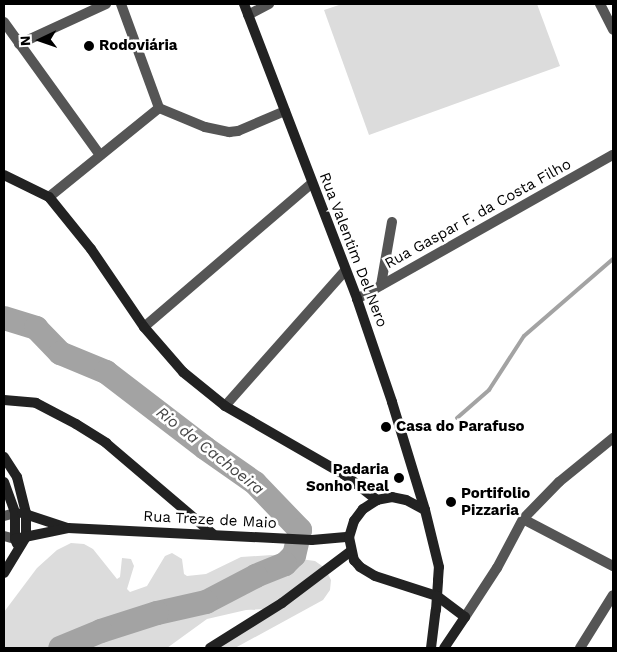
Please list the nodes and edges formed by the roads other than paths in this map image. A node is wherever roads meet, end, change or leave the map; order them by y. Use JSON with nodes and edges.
{"nodes":[{"id":1,"x":106,"y":4,"type":"edge"},
{"id":2,"x":121,"y":4,"type":"edge"},
{"id":3,"x":244,"y":4,"type":"edge"},
{"id":4,"x":269,"y":4,"type":"edge"},
{"id":5,"x":600,"y":4,"type":"edge"},
{"id":6,"x":248,"y":15,"type":"junction"},
{"id":7,"x":4,"y":22,"type":"edge"},
{"id":8,"x":613,"y":30,"type":"edge"},
{"id":9,"x":19,"y":44,"type":"junction"},
{"id":10,"x":159,"y":108,"type":"junction"},
{"id":11,"x":284,"y":111,"type":"junction"},
{"id":12,"x":100,"y":154,"type":"junction"},
{"id":13,"x":613,"y":155,"type":"edge"},
{"id":14,"x":4,"y":175,"type":"edge"},
{"id":15,"x":312,"y":183,"type":"junction"},
{"id":16,"x":49,"y":197,"type":"junction"},
{"id":17,"x":392,"y":222,"type":"dead end"},
{"id":18,"x":345,"y":271,"type":"junction"},
{"id":19,"x":381,"y":285,"type":"junction"},
{"id":20,"x":357,"y":299,"type":"junction"},
{"id":21,"x":144,"y":327,"type":"junction"},
{"id":22,"x":4,"y":400,"type":"edge"},
{"id":23,"x":225,"y":406,"type":"junction"},
{"id":24,"x":613,"y":438,"type":"edge"},
{"id":25,"x":4,"y":457,"type":"edge"},
{"id":26,"x":4,"y":482,"type":"edge"},
{"id":27,"x":377,"y":500,"type":"junction"},
{"id":28,"x":424,"y":510,"type":"junction"},
{"id":29,"x":15,"y":513,"type":"junction"},
{"id":30,"x":26,"y":514,"type":"junction"},
{"id":31,"x":4,"y":516,"type":"edge"},
{"id":32,"x":523,"y":519,"type":"junction"},
{"id":33,"x":68,"y":528,"type":"junction"},
{"id":34,"x":213,"y":534,"type":"junction"},
{"id":35,"x":4,"y":536,"type":"edge"},
{"id":36,"x":26,"y":537,"type":"junction"},
{"id":37,"x":350,"y":537,"type":"junction"},
{"id":38,"x":15,"y":539,"type":"junction"},
{"id":39,"x":19,"y":550,"type":"junction"},
{"id":40,"x":351,"y":551,"type":"junction"},
{"id":41,"x":613,"y":566,"type":"edge"},
{"id":42,"x":4,"y":573,"type":"edge"},
{"id":43,"x":613,"y":595,"type":"edge"},
{"id":44,"x":437,"y":596,"type":"junction"},
{"id":45,"x":465,"y":617,"type":"junction"},
{"id":46,"x":210,"y":648,"type":"edge"},
{"id":47,"x":431,"y":648,"type":"edge"},
{"id":48,"x":444,"y":648,"type":"edge"},
{"id":49,"x":580,"y":648,"type":"edge"}],
"edges":[{"from":1,"to":9,"type":"street"},
{"from":2,"to":10,"type":"street"},
{"from":3,"to":6,"type":"main road","name":"Rua Valentim Del Nero"},
{"from":4,"to":6,"type":"street"},
{"from":5,"to":8,"type":"street"},
{"from":6,"to":11,"type":"main road","name":"Rua Valentim Del Nero"},
{"from":7,"to":9,"type":"street"},
{"from":9,"to":12,"type":"street"},
{"from":10,"to":11,"type":"street"},
{"from":10,"to":12,"type":"street"},
{"from":11,"to":15,"type":"main road","name":"Rua Valentim Del Nero"},
{"from":12,"to":16,"type":"street"},
{"from":13,"to":19,"type":"street","name":"Rua Gaspar F. da Costa Filho"},
{"from":14,"to":16,"type":"main road"},
{"from":15,"to":18,"type":"main road","name":"Rua Valentim Del Nero"},
{"from":15,"to":21,"type":"street"},
{"from":16,"to":21,"type":"main road"},
{"from":17,"to":19,"type":"street"},
{"from":18,"to":20,"type":"main road","name":"Rua Valentim Del Nero"},
{"from":18,"to":23,"type":"street"},
{"from":19,"to":20,"type":"street","name":"Rua Gaspar F. da Costa Filho"},
{"from":20,"to":28,"type":"main road","name":"Rua Valentim Del Nero"},
{"from":21,"to":23,"type":"main road"},
{"from":22,"to":34,"type":"main road"},
{"from":23,"to":27,"type":"main road"},
{"from":24,"to":32,"type":"street"},
{"from":25,"to":30,"type":"main road"},
{"from":26,"to":29,"type":"main road"},
{"from":27,"to":28,"type":"main road"},
{"from":27,"to":37,"type":"main road"},
{"from":28,"to":44,"type":"main road","name":"Rua Valentim Del Nero"},
{"from":29,"to":30,"type":"main road","name":"Rua Treze de Maio"},
{"from":29,"to":31,"type":"street"},
{"from":29,"to":38,"type":"main road"},
{"from":30,"to":33,"type":"main road","name":"Rua Treze de Maio"},
{"from":30,"to":36,"type":"main road"},
{"from":32,"to":41,"type":"street"},
{"from":32,"to":45,"type":"street"},
{"from":33,"to":34,"type":"main road","name":"Rua Treze de Maio"},
{"from":33,"to":36,"type":"main road","name":"Rua Treze de Maio"},
{"from":34,"to":37,"type":"main road","name":"Rua Treze de Maio"},
{"from":35,"to":38,"type":"street"},
{"from":36,"to":38,"type":"main road","name":"Rua Treze de Maio"},
{"from":36,"to":39,"type":"main road"},
{"from":37,"to":40,"type":"main road"},
{"from":38,"to":39,"type":"main road"},
{"from":39,"to":42,"type":"main road"},
{"from":40,"to":44,"type":"main road"},
{"from":40,"to":46,"type":"main road"},
{"from":43,"to":49,"type":"street"},
{"from":44,"to":45,"type":"main road"},
{"from":44,"to":47,"type":"main road","name":"Rua Valentim Del Nero"},
{"from":45,"to":48,"type":"main road"}]}
